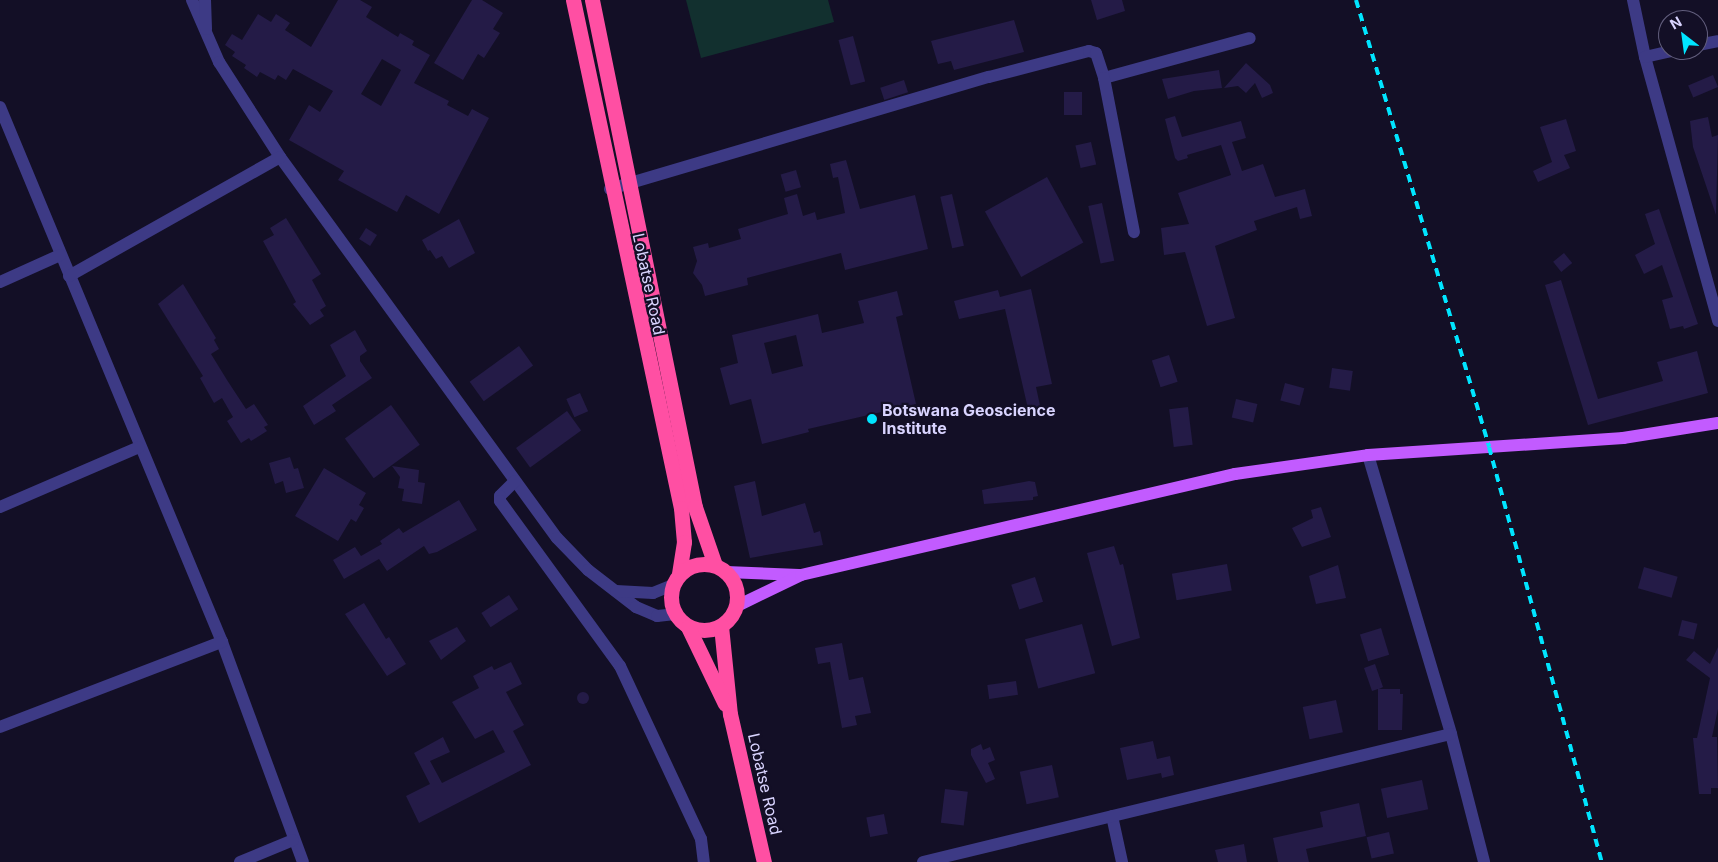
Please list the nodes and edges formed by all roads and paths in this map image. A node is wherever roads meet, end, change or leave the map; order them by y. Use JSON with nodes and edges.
{"nodes":[{"id":1,"x":192,"y":0,"type":"edge"},
{"id":2,"x":205,"y":0,"type":"edge"},
{"id":3,"x":573,"y":0,"type":"edge"},
{"id":4,"x":592,"y":0,"type":"edge"},
{"id":5,"x":1633,"y":0,"type":"edge"},
{"id":6,"x":206,"y":30,"type":"junction"},
{"id":7,"x":1250,"y":38,"type":"dead end"},
{"id":8,"x":1658,"y":54,"type":"edge"},
{"id":9,"x":1645,"y":57,"type":"junction"},
{"id":10,"x":1104,"y":78,"type":"junction"},
{"id":11,"x":0,"y":108,"type":"edge"},
{"id":12,"x":280,"y":158,"type":"junction"},
{"id":13,"x":631,"y":183,"type":"junction"},
{"id":14,"x":610,"y":189,"type":"junction"},
{"id":15,"x":1134,"y":232,"type":"dead end"},
{"id":16,"x":60,"y":255,"type":"junction"},
{"id":17,"x":69,"y":276,"type":"junction"},
{"id":18,"x":0,"y":282,"type":"edge"},
{"id":19,"x":1718,"y":321,"type":"edge"},
{"id":20,"x":1718,"y":423,"type":"edge"},
{"id":21,"x":139,"y":447,"type":"junction"},
{"id":22,"x":1368,"y":455,"type":"junction"},
{"id":23,"x":515,"y":481,"type":"junction"},
{"id":24,"x":0,"y":507,"type":"edge"},
{"id":25,"x":721,"y":568,"type":"junction"},
{"id":26,"x":801,"y":575,"type":"junction"},
{"id":27,"x":676,"y":580,"type":"junction"},
{"id":28,"x":616,"y":591,"type":"junction"},
{"id":29,"x":737,"y":606,"type":"junction"},
{"id":30,"x":674,"y":614,"type":"junction"},
{"id":31,"x":721,"y":626,"type":"junction"},
{"id":32,"x":688,"y":627,"type":"junction"},
{"id":33,"x":222,"y":642,"type":"junction"},
{"id":34,"x":730,"y":714,"type":"junction"},
{"id":35,"x":0,"y":727,"type":"edge"},
{"id":36,"x":1451,"y":734,"type":"junction"},
{"id":37,"x":1112,"y":816,"type":"junction"},
{"id":38,"x":293,"y":840,"type":"junction"},
{"id":39,"x":240,"y":862,"type":"edge"},
{"id":40,"x":303,"y":862,"type":"edge"},
{"id":41,"x":704,"y":862,"type":"edge"},
{"id":42,"x":764,"y":862,"type":"edge"},
{"id":43,"x":923,"y":862,"type":"edge"},
{"id":44,"x":1122,"y":862,"type":"edge"},
{"id":45,"x":1484,"y":862,"type":"edge"}],
"edges":[{"from":1,"to":6,"type":"street"},
{"from":2,"to":6,"type":"street"},
{"from":3,"to":14,"type":"highway","name":"Lobatse Road"},
{"from":4,"to":13,"type":"highway","name":"Lobatse Road"},
{"from":5,"to":9,"type":"street"},
{"from":6,"to":12,"type":"street"},
{"from":7,"to":10,"type":"street"},
{"from":8,"to":9,"type":"street"},
{"from":9,"to":19,"type":"street"},
{"from":10,"to":13,"type":"street"},
{"from":10,"to":15,"type":"street"},
{"from":11,"to":16,"type":"street"},
{"from":12,"to":17,"type":"street"},
{"from":12,"to":23,"type":"street"},
{"from":13,"to":14,"type":"street"},
{"from":13,"to":25,"type":"highway","name":"Lobatse Road"},
{"from":14,"to":27,"type":"highway","name":"Lobatse Road"},
{"from":16,"to":17,"type":"street"},
{"from":16,"to":18,"type":"street"},
{"from":17,"to":21,"type":"street"},
{"from":20,"to":22,"type":"main road"},
{"from":21,"to":24,"type":"street"},
{"from":21,"to":33,"type":"street"},
{"from":22,"to":26,"type":"main road"},
{"from":22,"to":36,"type":"street"},
{"from":23,"to":28,"type":"street"},
{"from":23,"to":41,"type":"street"},
{"from":25,"to":26,"type":"main road"},
{"from":25,"to":27,"type":"highway"},
{"from":25,"to":29,"type":"highway","name":"Lobatse Road"},
{"from":26,"to":29,"type":"main road"},
{"from":27,"to":28,"type":"street"},
{"from":27,"to":30,"type":"highway","name":"Lobatse Road"},
{"from":28,"to":30,"type":"street"},
{"from":29,"to":31,"type":"highway"},
{"from":30,"to":32,"type":"highway","name":"Lobatse Road"},
{"from":31,"to":32,"type":"highway"},
{"from":31,"to":34,"type":"highway","name":"Lobatse Road"},
{"from":32,"to":34,"type":"highway","name":"Lobatse Road"},
{"from":33,"to":35,"type":"street"},
{"from":33,"to":38,"type":"street"},
{"from":34,"to":42,"type":"highway","name":"Lobatse Road"},
{"from":36,"to":37,"type":"street"},
{"from":36,"to":45,"type":"street"},
{"from":37,"to":43,"type":"street"},
{"from":37,"to":44,"type":"street"},
{"from":38,"to":39,"type":"street"},
{"from":38,"to":40,"type":"street"}]}
